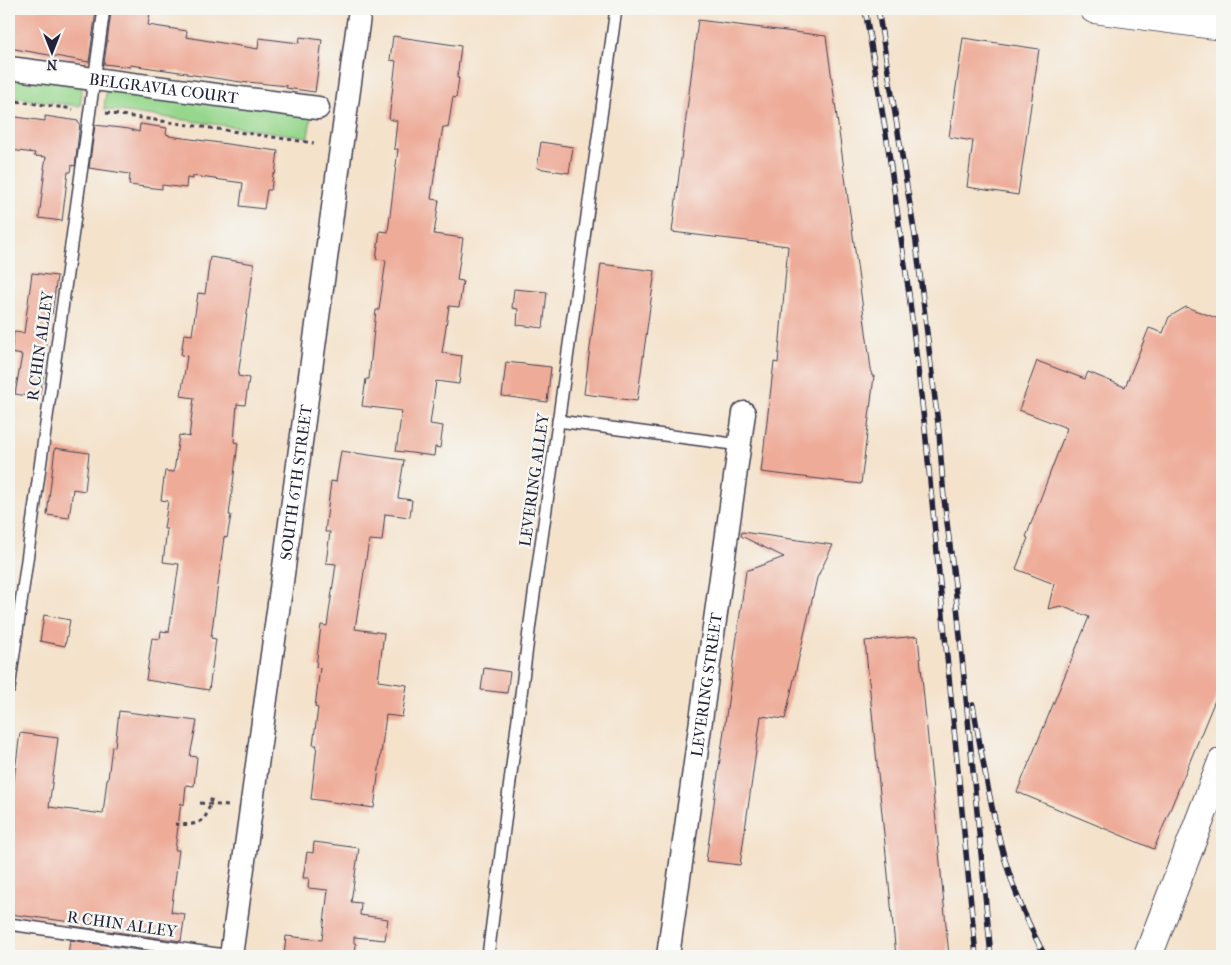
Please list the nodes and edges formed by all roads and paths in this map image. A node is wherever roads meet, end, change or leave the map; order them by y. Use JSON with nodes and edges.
{"nodes":[{"id":1,"x":104,"y":9,"type":"edge"},
{"id":2,"x":360,"y":9,"type":"edge"},
{"id":3,"x":616,"y":9,"type":"edge"},
{"id":4,"x":1094,"y":9,"type":"edge"},
{"id":5,"x":1222,"y":26,"type":"edge"},
{"id":6,"x":9,"y":68,"type":"edge"},
{"id":7,"x":94,"y":79,"type":"junction"},
{"id":8,"x":9,"y":100,"type":"edge"},
{"id":9,"x":318,"y":108,"type":"dead end"},
{"id":10,"x":89,"y":111,"type":"junction"},
{"id":11,"x":314,"y":143,"type":"dead end"},
{"id":12,"x":744,"y":413,"type":"dead end"},
{"id":13,"x":558,"y":421,"type":"junction"},
{"id":14,"x":740,"y":445,"type":"junction"},
{"id":15,"x":9,"y":689,"type":"edge"},
{"id":16,"x":1222,"y":762,"type":"edge"},
{"id":17,"x":212,"y":796,"type":"dead end"},
{"id":18,"x":200,"y":803,"type":"dead end"},
{"id":19,"x":210,"y":804,"type":"junction"},
{"id":20,"x":228,"y":806,"type":"dead end"},
{"id":21,"x":175,"y":824,"type":"dead end"},
{"id":22,"x":9,"y":924,"type":"edge"},
{"id":23,"x":231,"y":956,"type":"edge"},
{"id":24,"x":488,"y":956,"type":"edge"},
{"id":25,"x":668,"y":956,"type":"edge"},
{"id":26,"x":1148,"y":956,"type":"edge"}],
"edges":[{"from":1,"to":7,"type":"lane","name":"R CHIN ALLEY"},
{"from":2,"to":23,"type":"street","name":"SOUTH 6TH STREET"},
{"from":3,"to":13,"type":"lane","name":"LEVERING ALLEY"},
{"from":4,"to":5,"type":"main road"},
{"from":6,"to":7,"type":"street","name":"BELGRAVIA COURT"},
{"from":7,"to":9,"type":"street","name":"BELGRAVIA COURT"},
{"from":7,"to":10,"type":"lane","name":"R CHIN ALLEY"},
{"from":8,"to":10,"type":"path"},
{"from":10,"to":11,"type":"path"},
{"from":10,"to":15,"type":"lane","name":"R CHIN ALLEY"},
{"from":12,"to":14,"type":"street","name":"LEVERING STREET"},
{"from":13,"to":14,"type":"lane"},
{"from":13,"to":24,"type":"lane","name":"LEVERING ALLEY"},
{"from":14,"to":25,"type":"street","name":"LEVERING STREET"},
{"from":16,"to":26,"type":"main road"},
{"from":17,"to":19,"type":"path"},
{"from":18,"to":19,"type":"path"},
{"from":19,"to":20,"type":"path"},
{"from":19,"to":21,"type":"path"},
{"from":22,"to":23,"type":"lane","name":"R CHIN ALLEY"}]}
